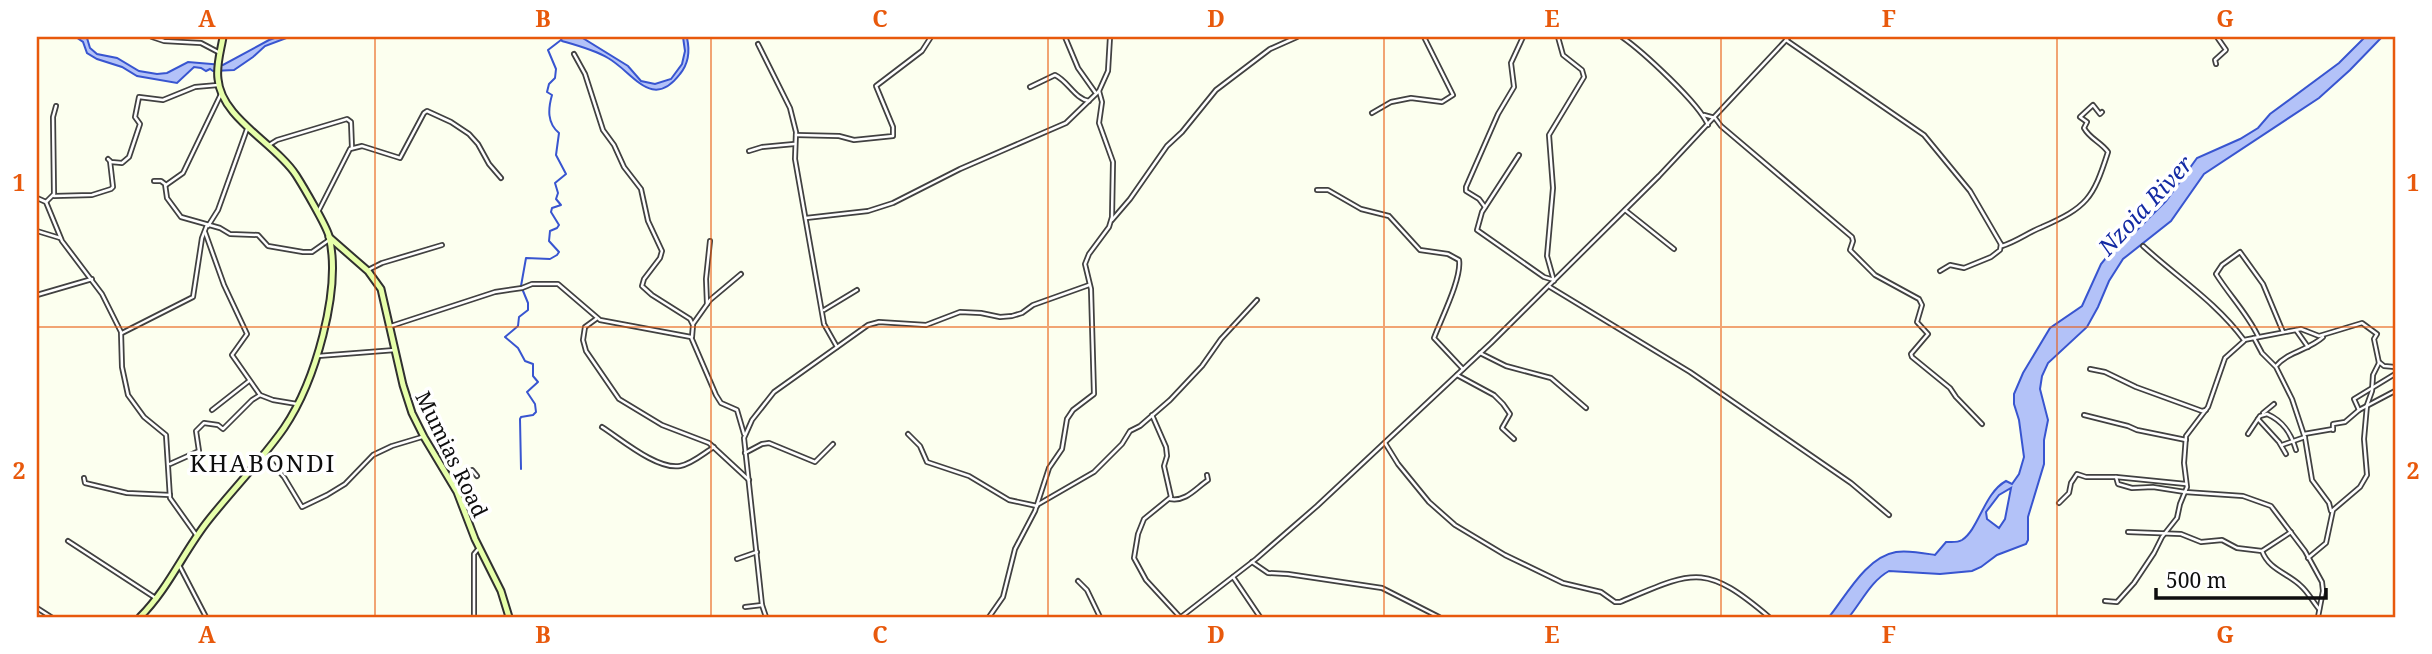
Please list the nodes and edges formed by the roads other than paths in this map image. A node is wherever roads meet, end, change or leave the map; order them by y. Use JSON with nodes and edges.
{"nodes":[{"id":1,"x":152,"y":37,"type":"edge"},
{"id":2,"x":223,"y":37,"type":"edge"},
{"id":3,"x":931,"y":37,"type":"edge"},
{"id":4,"x":1065,"y":37,"type":"edge"},
{"id":5,"x":1110,"y":37,"type":"edge"},
{"id":6,"x":1297,"y":37,"type":"edge"},
{"id":7,"x":1424,"y":37,"type":"edge"},
{"id":8,"x":1523,"y":37,"type":"edge"},
{"id":9,"x":1558,"y":37,"type":"edge"},
{"id":10,"x":1622,"y":37,"type":"edge"},
{"id":11,"x":2217,"y":37,"type":"edge"},
{"id":12,"x":1788,"y":38,"type":"edge"},
{"id":13,"x":758,"y":44,"type":"dead end"},
{"id":14,"x":220,"y":53,"type":"junction"},
{"id":15,"x":574,"y":54,"type":"dead end"},
{"id":16,"x":2216,"y":64,"type":"dead end"},
{"id":17,"x":218,"y":85,"type":"junction"},
{"id":18,"x":1030,"y":87,"type":"dead end"},
{"id":19,"x":1097,"y":92,"type":"junction"},
{"id":20,"x":221,"y":94,"type":"junction"},
{"id":21,"x":1089,"y":101,"type":"junction"},
{"id":22,"x":56,"y":106,"type":"dead end"},
{"id":23,"x":2102,"y":111,"type":"dead end"},
{"id":24,"x":1372,"y":113,"type":"dead end"},
{"id":25,"x":1704,"y":115,"type":"junction"},
{"id":26,"x":1715,"y":118,"type":"junction"},
{"id":27,"x":1708,"y":125,"type":"junction"},
{"id":28,"x":249,"y":127,"type":"junction"},
{"id":29,"x":796,"y":135,"type":"junction"},
{"id":30,"x":794,"y":144,"type":"junction"},
{"id":31,"x":269,"y":145,"type":"junction"},
{"id":32,"x":352,"y":148,"type":"junction"},
{"id":33,"x":749,"y":151,"type":"dead end"},
{"id":34,"x":1519,"y":155,"type":"dead end"},
{"id":35,"x":501,"y":178,"type":"dead end"},
{"id":36,"x":154,"y":181,"type":"dead end"},
{"id":37,"x":165,"y":186,"type":"junction"},
{"id":38,"x":1317,"y":190,"type":"dead end"},
{"id":39,"x":54,"y":195,"type":"junction"},
{"id":40,"x":37,"y":198,"type":"edge"},
{"id":41,"x":46,"y":202,"type":"junction"},
{"id":42,"x":1485,"y":207,"type":"junction"},
{"id":43,"x":1625,"y":210,"type":"junction"},
{"id":44,"x":317,"y":213,"type":"junction"},
{"id":45,"x":806,"y":218,"type":"junction"},
{"id":46,"x":1112,"y":220,"type":"junction"},
{"id":47,"x":208,"y":226,"type":"junction"},
{"id":48,"x":37,"y":231,"type":"edge"},
{"id":49,"x":205,"y":232,"type":"junction"},
{"id":50,"x":60,"y":238,"type":"junction"},
{"id":51,"x":329,"y":239,"type":"junction"},
{"id":52,"x":710,"y":241,"type":"dead end"},
{"id":53,"x":442,"y":244,"type":"dead end"},
{"id":54,"x":2001,"y":244,"type":"junction"},
{"id":55,"x":2143,"y":246,"type":"dead end"},
{"id":56,"x":1674,"y":249,"type":"dead end"},
{"id":57,"x":368,"y":271,"type":"junction"},
{"id":58,"x":1940,"y":271,"type":"dead end"},
{"id":59,"x":741,"y":274,"type":"dead end"},
{"id":60,"x":92,"y":279,"type":"junction"},
{"id":61,"x":1554,"y":281,"type":"junction"},
{"id":62,"x":1090,"y":284,"type":"junction"},
{"id":63,"x":1549,"y":286,"type":"junction"},
{"id":64,"x":857,"y":290,"type":"dead end"},
{"id":65,"x":37,"y":295,"type":"edge"},
{"id":66,"x":1257,"y":300,"type":"dead end"},
{"id":67,"x":707,"y":304,"type":"junction"},
{"id":68,"x":822,"y":311,"type":"junction"},
{"id":69,"x":596,"y":318,"type":"junction"},
{"id":70,"x":693,"y":325,"type":"junction"},
{"id":71,"x":391,"y":326,"type":"junction"},
{"id":72,"x":2296,"y":330,"type":"junction"},
{"id":73,"x":2283,"y":332,"type":"junction"},
{"id":74,"x":122,"y":333,"type":"junction"},
{"id":75,"x":2325,"y":335,"type":"junction"},
{"id":76,"x":2256,"y":337,"type":"junction"},
{"id":77,"x":692,"y":338,"type":"junction"},
{"id":78,"x":2245,"y":340,"type":"junction"},
{"id":79,"x":837,"y":347,"type":"junction"},
{"id":80,"x":2308,"y":347,"type":"junction"},
{"id":81,"x":395,"y":350,"type":"junction"},
{"id":82,"x":1480,"y":354,"type":"junction"},
{"id":83,"x":316,"y":356,"type":"junction"},
{"id":84,"x":2379,"y":361,"type":"junction"},
{"id":85,"x":2276,"y":367,"type":"junction"},
{"id":86,"x":2395,"y":367,"type":"edge"},
{"id":87,"x":1463,"y":369,"type":"junction"},
{"id":88,"x":2090,"y":369,"type":"dead end"},
{"id":89,"x":2395,"y":374,"type":"edge"},
{"id":90,"x":1457,"y":375,"type":"junction"},
{"id":91,"x":249,"y":381,"type":"junction"},
{"id":92,"x":2372,"y":387,"type":"junction"},
{"id":93,"x":2395,"y":391,"type":"edge"},
{"id":94,"x":260,"y":395,"type":"junction"},
{"id":95,"x":297,"y":404,"type":"junction"},
{"id":96,"x":2274,"y":404,"type":"dead end"},
{"id":97,"x":2367,"y":407,"type":"junction"},
{"id":98,"x":1586,"y":408,"type":"dead end"},
{"id":99,"x":212,"y":410,"type":"dead end"},
{"id":100,"x":2206,"y":410,"type":"junction"},
{"id":101,"x":2360,"y":410,"type":"junction"},
{"id":102,"x":1152,"y":415,"type":"junction"},
{"id":103,"x":2084,"y":415,"type":"dead end"},
{"id":104,"x":2262,"y":415,"type":"junction"},
{"id":105,"x":2258,"y":419,"type":"junction"},
{"id":106,"x":1982,"y":424,"type":"dead end"},
{"id":107,"x":602,"y":427,"type":"dead end"},
{"id":108,"x":908,"y":433,"type":"dead end"},
{"id":109,"x":744,"y":434,"type":"junction"},
{"id":110,"x":2248,"y":434,"type":"dead end"},
{"id":111,"x":2305,"y":435,"type":"junction"},
{"id":112,"x":424,"y":437,"type":"junction"},
{"id":113,"x":1514,"y":439,"type":"dead end"},
{"id":114,"x":2186,"y":440,"type":"junction"},
{"id":115,"x":2293,"y":440,"type":"junction"},
{"id":116,"x":1385,"y":443,"type":"junction"},
{"id":117,"x":833,"y":444,"type":"dead end"},
{"id":118,"x":2282,"y":445,"type":"junction"},
{"id":119,"x":714,"y":447,"type":"junction"},
{"id":120,"x":2296,"y":450,"type":"dead end"},
{"id":121,"x":745,"y":453,"type":"junction"},
{"id":122,"x":264,"y":454,"type":"junction"},
{"id":123,"x":2286,"y":454,"type":"dead end"},
{"id":124,"x":168,"y":465,"type":"junction"},
{"id":125,"x":475,"y":466,"type":"dead end"},
{"id":126,"x":472,"y":470,"type":"junction"},
{"id":127,"x":1207,"y":475,"type":"dead end"},
{"id":128,"x":477,"y":476,"type":"dead end"},
{"id":129,"x":2116,"y":477,"type":"junction"},
{"id":130,"x":84,"y":478,"type":"dead end"},
{"id":131,"x":450,"y":478,"type":"junction"},
{"id":132,"x":749,"y":480,"type":"junction"},
{"id":133,"x":2186,"y":485,"type":"junction"},
{"id":134,"x":2185,"y":492,"type":"junction"},
{"id":135,"x":170,"y":495,"type":"junction"},
{"id":136,"x":1170,"y":499,"type":"junction"},
{"id":137,"x":2059,"y":503,"type":"dead end"},
{"id":138,"x":1037,"y":505,"type":"junction"},
{"id":139,"x":1889,"y":515,"type":"dead end"},
{"id":140,"x":2332,"y":515,"type":"junction"},
{"id":141,"x":2129,"y":532,"type":"dead end"},
{"id":142,"x":2291,"y":532,"type":"junction"},
{"id":143,"x":2164,"y":534,"type":"junction"},
{"id":144,"x":197,"y":536,"type":"junction"},
{"id":145,"x":68,"y":541,"type":"dead end"},
{"id":146,"x":479,"y":548,"type":"junction"},
{"id":147,"x":2262,"y":551,"type":"junction"},
{"id":148,"x":757,"y":552,"type":"junction"},
{"id":149,"x":2308,"y":558,"type":"junction"},
{"id":150,"x":737,"y":559,"type":"dead end"},
{"id":151,"x":1252,"y":562,"type":"junction"},
{"id":152,"x":179,"y":565,"type":"junction"},
{"id":153,"x":1233,"y":577,"type":"junction"},
{"id":154,"x":1078,"y":581,"type":"dead end"},
{"id":155,"x":157,"y":599,"type":"junction"},
{"id":156,"x":2105,"y":601,"type":"dead end"},
{"id":157,"x":762,"y":605,"type":"junction"},
{"id":158,"x":745,"y":607,"type":"dead end"},
{"id":159,"x":37,"y":608,"type":"edge"},
{"id":160,"x":2319,"y":609,"type":"junction"},
{"id":161,"x":51,"y":617,"type":"edge"},
{"id":162,"x":140,"y":617,"type":"edge"},
{"id":163,"x":206,"y":617,"type":"edge"},
{"id":164,"x":474,"y":617,"type":"edge"},
{"id":165,"x":509,"y":617,"type":"edge"},
{"id":166,"x":766,"y":617,"type":"edge"},
{"id":167,"x":989,"y":617,"type":"edge"},
{"id":168,"x":1100,"y":617,"type":"edge"},
{"id":169,"x":1180,"y":617,"type":"edge"},
{"id":170,"x":1260,"y":617,"type":"edge"},
{"id":171,"x":1439,"y":617,"type":"edge"},
{"id":172,"x":1769,"y":617,"type":"edge"},
{"id":173,"x":2318,"y":617,"type":"edge"}],
"edges":[{"from":1,"to":14,"type":"street"},
{"from":2,"to":14,"type":"street"},
{"from":3,"to":29,"type":"street"},
{"from":4,"to":19,"type":"street"},
{"from":5,"to":19,"type":"street"},
{"from":6,"to":46,"type":"street"},
{"from":7,"to":24,"type":"street"},
{"from":8,"to":42,"type":"street"},
{"from":9,"to":61,"type":"street"},
{"from":10,"to":25,"type":"street"},
{"from":11,"to":16,"type":"street"},
{"from":12,"to":26,"type":"street"},
{"from":12,"to":54,"type":"street"},
{"from":13,"to":29,"type":"street"},
{"from":14,"to":17,"type":"street"},
{"from":15,"to":70,"type":"street"},
{"from":17,"to":20,"type":"street"},
{"from":17,"to":39,"type":"street"},
{"from":18,"to":21,"type":"street"},
{"from":19,"to":21,"type":"street"},
{"from":19,"to":46,"type":"street"},
{"from":20,"to":28,"type":"street"},
{"from":20,"to":37,"type":"street"},
{"from":21,"to":45,"type":"street"},
{"from":22,"to":39,"type":"street"},
{"from":23,"to":54,"type":"street"},
{"from":25,"to":26,"type":"street"},
{"from":25,"to":27,"type":"street"},
{"from":26,"to":27,"type":"street"},
{"from":26,"to":106,"type":"street"},
{"from":27,"to":43,"type":"street"},
{"from":28,"to":31,"type":"street"},
{"from":28,"to":47,"type":"street"},
{"from":29,"to":30,"type":"street"},
{"from":30,"to":33,"type":"street"},
{"from":30,"to":45,"type":"street"},
{"from":31,"to":32,"type":"street"},
{"from":31,"to":44,"type":"street"},
{"from":32,"to":35,"type":"street"},
{"from":32,"to":44,"type":"street"},
{"from":34,"to":42,"type":"street"},
{"from":36,"to":37,"type":"street"},
{"from":37,"to":47,"type":"street"},
{"from":38,"to":87,"type":"street"},
{"from":39,"to":41,"type":"street"},
{"from":40,"to":41,"type":"street"},
{"from":41,"to":50,"type":"street"},
{"from":42,"to":61,"type":"street"},
{"from":43,"to":56,"type":"street"},
{"from":43,"to":61,"type":"street"},
{"from":44,"to":51,"type":"street"},
{"from":45,"to":68,"type":"street"},
{"from":46,"to":62,"type":"street"},
{"from":47,"to":49,"type":"street"},
{"from":47,"to":51,"type":"street"},
{"from":48,"to":50,"type":"street"},
{"from":49,"to":74,"type":"street"},
{"from":49,"to":91,"type":"street"},
{"from":50,"to":60,"type":"street"},
{"from":51,"to":57,"type":"street","name":"Mumias Road"},
{"from":51,"to":83,"type":"street"},
{"from":52,"to":67,"type":"street"},
{"from":53,"to":57,"type":"street"},
{"from":54,"to":58,"type":"street"},
{"from":55,"to":78,"type":"street"},
{"from":57,"to":71,"type":"street","name":"Mumias Road"},
{"from":59,"to":67,"type":"street"},
{"from":60,"to":65,"type":"street"},
{"from":60,"to":74,"type":"street"},
{"from":61,"to":63,"type":"street"},
{"from":62,"to":79,"type":"street"},
{"from":62,"to":138,"type":"street"},
{"from":63,"to":82,"type":"street"},
{"from":63,"to":139,"type":"street"},
{"from":64,"to":68,"type":"street"},
{"from":66,"to":102,"type":"street"},
{"from":67,"to":70,"type":"street"},
{"from":68,"to":79,"type":"street"},
{"from":69,"to":71,"type":"street"},
{"from":69,"to":77,"type":"street"},
{"from":69,"to":119,"type":"street"},
{"from":70,"to":77,"type":"street"},
{"from":71,"to":81,"type":"street","name":"Mumias Road"},
{"from":72,"to":73,"type":"street"},
{"from":72,"to":75,"type":"street"},
{"from":72,"to":80,"type":"street"},
{"from":73,"to":76,"type":"street"},
{"from":73,"to":76,"type":"street"},
{"from":74,"to":124,"type":"street"},
{"from":75,"to":80,"type":"street"},
{"from":75,"to":84,"type":"street"},
{"from":76,"to":78,"type":"street"},
{"from":76,"to":85,"type":"street"},
{"from":77,"to":109,"type":"street"},
{"from":78,"to":100,"type":"street"},
{"from":79,"to":109,"type":"street"},
{"from":80,"to":85,"type":"street"},
{"from":81,"to":83,"type":"street"},
{"from":81,"to":112,"type":"street","name":"Mumias Road"},
{"from":82,"to":87,"type":"street"},
{"from":82,"to":98,"type":"street"},
{"from":83,"to":95,"type":"street"},
{"from":84,"to":86,"type":"street"},
{"from":84,"to":92,"type":"street"},
{"from":85,"to":111,"type":"street"},
{"from":87,"to":90,"type":"street"},
{"from":88,"to":100,"type":"street"},
{"from":89,"to":92,"type":"street"},
{"from":90,"to":113,"type":"street"},
{"from":90,"to":116,"type":"street"},
{"from":91,"to":94,"type":"street"},
{"from":91,"to":99,"type":"street"},
{"from":92,"to":97,"type":"street"},
{"from":92,"to":101,"type":"street"},
{"from":93,"to":97,"type":"street"},
{"from":94,"to":95,"type":"street"},
{"from":94,"to":124,"type":"street"},
{"from":95,"to":122,"type":"street"},
{"from":96,"to":104,"type":"street"},
{"from":97,"to":101,"type":"street"},
{"from":97,"to":140,"type":"street"},
{"from":100,"to":114,"type":"street"},
{"from":101,"to":111,"type":"street"},
{"from":102,"to":136,"type":"street"},
{"from":102,"to":138,"type":"street"},
{"from":103,"to":114,"type":"street"},
{"from":104,"to":105,"type":"street"},
{"from":104,"to":115,"type":"street"},
{"from":105,"to":110,"type":"street"},
{"from":105,"to":118,"type":"street"},
{"from":107,"to":119,"type":"street"},
{"from":108,"to":138,"type":"street"},
{"from":109,"to":121,"type":"street"},
{"from":111,"to":115,"type":"street"},
{"from":111,"to":140,"type":"street"},
{"from":112,"to":122,"type":"street"},
{"from":112,"to":131,"type":"street","name":"Mumias Road"},
{"from":114,"to":133,"type":"street"},
{"from":115,"to":118,"type":"street"},
{"from":115,"to":120,"type":"street"},
{"from":116,"to":151,"type":"street"},
{"from":116,"to":172,"type":"street"},
{"from":117,"to":121,"type":"street"},
{"from":118,"to":123,"type":"street"},
{"from":119,"to":132,"type":"street"},
{"from":121,"to":132,"type":"street"},
{"from":122,"to":144,"type":"street"},
{"from":124,"to":135,"type":"street"},
{"from":125,"to":126,"type":"street"},
{"from":126,"to":128,"type":"street"},
{"from":126,"to":131,"type":"street"},
{"from":127,"to":136,"type":"street"},
{"from":129,"to":133,"type":"street"},
{"from":129,"to":134,"type":"street"},
{"from":129,"to":137,"type":"street"},
{"from":130,"to":135,"type":"street"},
{"from":131,"to":146,"type":"street","name":"Mumias Road"},
{"from":132,"to":148,"type":"street"},
{"from":133,"to":134,"type":"street"},
{"from":134,"to":142,"type":"street"},
{"from":134,"to":143,"type":"street"},
{"from":135,"to":144,"type":"street"},
{"from":136,"to":169,"type":"street"},
{"from":138,"to":167,"type":"street"},
{"from":140,"to":149,"type":"street"},
{"from":141,"to":143,"type":"street"},
{"from":142,"to":147,"type":"street"},
{"from":142,"to":149,"type":"street"},
{"from":143,"to":147,"type":"street"},
{"from":143,"to":156,"type":"street"},
{"from":144,"to":152,"type":"street"},
{"from":145,"to":155,"type":"street"},
{"from":146,"to":164,"type":"street"},
{"from":146,"to":165,"type":"street","name":"Mumias Road"},
{"from":147,"to":160,"type":"street"},
{"from":148,"to":150,"type":"street"},
{"from":148,"to":157,"type":"street"},
{"from":149,"to":160,"type":"street"},
{"from":151,"to":153,"type":"street"},
{"from":151,"to":171,"type":"street"},
{"from":152,"to":155,"type":"street"},
{"from":152,"to":163,"type":"street"},
{"from":153,"to":169,"type":"street"},
{"from":153,"to":170,"type":"street"},
{"from":154,"to":168,"type":"street"},
{"from":155,"to":162,"type":"street"},
{"from":157,"to":158,"type":"street"},
{"from":157,"to":166,"type":"street"},
{"from":159,"to":161,"type":"street"},
{"from":160,"to":173,"type":"street"}]}
